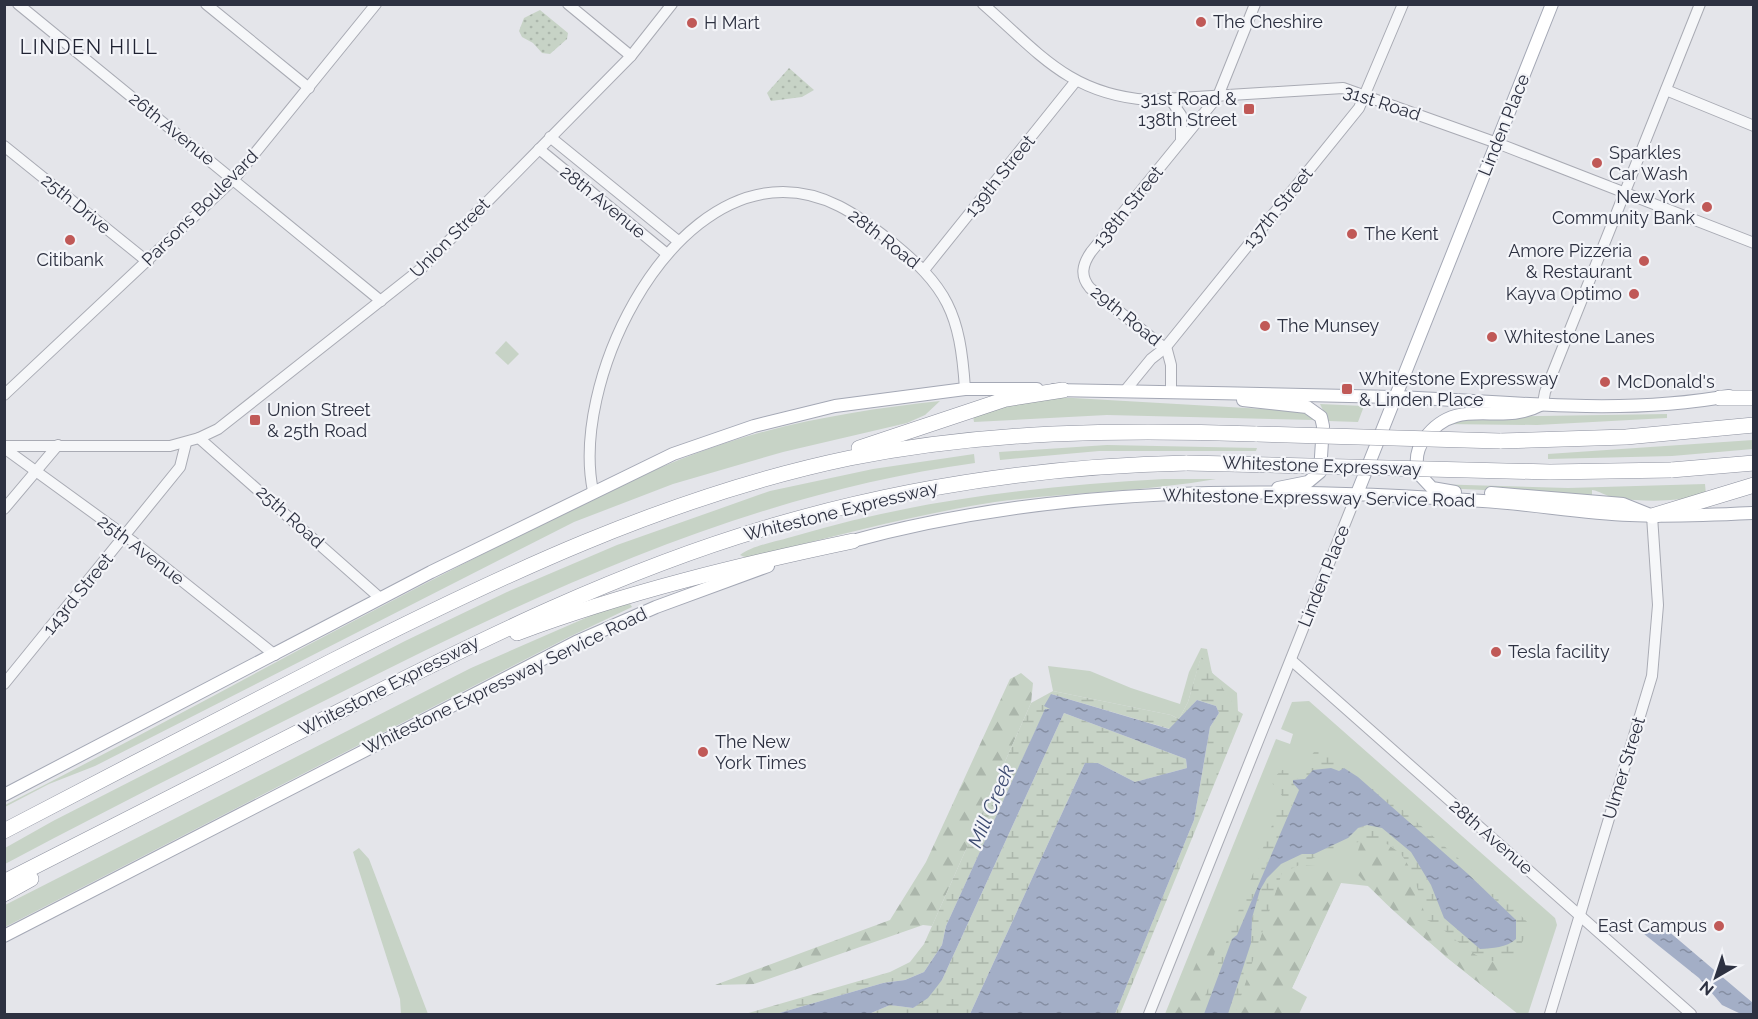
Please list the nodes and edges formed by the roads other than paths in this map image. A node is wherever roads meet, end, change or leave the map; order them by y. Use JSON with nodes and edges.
{"nodes":[{"id":1,"x":18,"y":4,"type":"edge"},
{"id":2,"x":206,"y":4,"type":"edge"},
{"id":3,"x":376,"y":4,"type":"edge"},
{"id":4,"x":568,"y":4,"type":"edge"},
{"id":5,"x":672,"y":4,"type":"edge"},
{"id":6,"x":1255,"y":4,"type":"edge"},
{"id":7,"x":1402,"y":4,"type":"edge"},
{"id":8,"x":1552,"y":4,"type":"edge"},
{"id":9,"x":1700,"y":4,"type":"edge"},
{"id":10,"x":988,"y":6,"type":"edge"},
{"id":11,"x":631,"y":56,"type":"junction"},
{"id":12,"x":1076,"y":82,"type":"junction"},
{"id":13,"x":309,"y":88,"type":"junction"},
{"id":14,"x":1666,"y":90,"type":"junction"},
{"id":15,"x":1365,"y":94,"type":"junction"},
{"id":16,"x":1218,"y":96,"type":"junction"},
{"id":17,"x":1170,"y":99,"type":"junction"},
{"id":18,"x":1754,"y":126,"type":"edge"},
{"id":19,"x":550,"y":137,"type":"junction"},
{"id":20,"x":1180,"y":142,"type":"junction"},
{"id":21,"x":1497,"y":143,"type":"junction"},
{"id":22,"x":4,"y":146,"type":"edge"},
{"id":23,"x":539,"y":149,"type":"junction"},
{"id":24,"x":234,"y":179,"type":"junction"},
{"id":25,"x":1625,"y":193,"type":"junction"},
{"id":26,"x":678,"y":241,"type":"junction"},
{"id":27,"x":1754,"y":243,"type":"edge"},
{"id":28,"x":667,"y":254,"type":"junction"},
{"id":29,"x":148,"y":262,"type":"junction"},
{"id":30,"x":924,"y":270,"type":"junction"},
{"id":31,"x":1083,"y":274,"type":"joint"},
{"id":32,"x":381,"y":301,"type":"junction"},
{"id":33,"x":1165,"y":348,"type":"junction"},
{"id":34,"x":964,"y":389,"type":"junction"},
{"id":35,"x":1064,"y":390,"type":"junction"},
{"id":36,"x":1754,"y":391,"type":"edge"},
{"id":37,"x":1124,"y":392,"type":"junction"},
{"id":38,"x":1171,"y":393,"type":"junction"},
{"id":39,"x":1216,"y":394,"type":"junction"},
{"id":40,"x":4,"y":395,"type":"edge"},
{"id":41,"x":1394,"y":397,"type":"junction"},
{"id":42,"x":1720,"y":398,"type":"junction"},
{"id":43,"x":1754,"y":398,"type":"edge"},
{"id":44,"x":1543,"y":403,"type":"junction"},
{"id":45,"x":1752,"y":425,"type":"edge"},
{"id":46,"x":199,"y":438,"type":"junction"},
{"id":47,"x":186,"y":443,"type":"junction"},
{"id":48,"x":58,"y":445,"type":"junction"},
{"id":49,"x":4,"y":447,"type":"edge"},
{"id":50,"x":1754,"y":463,"type":"edge"},
{"id":51,"x":36,"y":470,"type":"junction"},
{"id":52,"x":764,"y":478,"type":"junction"},
{"id":53,"x":1754,"y":485,"type":"edge"},
{"id":54,"x":593,"y":490,"type":"junction"},
{"id":55,"x":1251,"y":493,"type":"junction"},
{"id":56,"x":1356,"y":496,"type":"junction"},
{"id":57,"x":4,"y":509,"type":"edge"},
{"id":58,"x":1754,"y":513,"type":"edge"},
{"id":59,"x":1652,"y":516,"type":"junction"},
{"id":60,"x":125,"y":536,"type":"junction"},
{"id":61,"x":853,"y":541,"type":"junction"},
{"id":62,"x":380,"y":598,"type":"junction"},
{"id":63,"x":275,"y":655,"type":"junction"},
{"id":64,"x":1291,"y":660,"type":"junction"},
{"id":65,"x":430,"y":665,"type":"junction"},
{"id":66,"x":4,"y":684,"type":"edge"},
{"id":67,"x":173,"y":742,"type":"junction"},
{"id":68,"x":196,"y":784,"type":"junction"},
{"id":69,"x":4,"y":795,"type":"edge"},
{"id":70,"x":4,"y":822,"type":"edge"},
{"id":71,"x":4,"y":831,"type":"edge"},
{"id":72,"x":4,"y":882,"type":"edge"},
{"id":73,"x":4,"y":894,"type":"edge"},
{"id":74,"x":1579,"y":915,"type":"junction"},
{"id":75,"x":4,"y":936,"type":"edge"},
{"id":76,"x":1149,"y":1014,"type":"edge"},
{"id":77,"x":1550,"y":1014,"type":"edge"},
{"id":78,"x":1691,"y":1014,"type":"edge"}],
"edges":[{"from":1,"to":24,"type":"street","name":"26th Avenue"},
{"from":2,"to":13,"type":"street"},
{"from":3,"to":13,"type":"street","name":"Parsons Boulevard"},
{"from":4,"to":11,"type":"street"},
{"from":5,"to":11,"type":"street","name":"Union Street"},
{"from":6,"to":16,"type":"street","name":"138th Street"},
{"from":7,"to":15,"type":"street","name":"137th Street"},
{"from":8,"to":21,"type":"main road","name":"Linden Place"},
{"from":9,"to":14,"type":"street"},
{"from":10,"to":12,"type":"street","name":"31st Road"},
{"from":11,"to":19,"type":"street","name":"Union Street"},
{"from":12,"to":17,"type":"street","name":"31st Road"},
{"from":12,"to":30,"type":"street","name":"139th Street"},
{"from":13,"to":24,"type":"street","name":"Parsons Boulevard"},
{"from":14,"to":18,"type":"street"},
{"from":14,"to":25,"type":"street"},
{"from":15,"to":16,"type":"street","name":"31st Road"},
{"from":15,"to":21,"type":"street","name":"31st Road"},
{"from":15,"to":33,"type":"street","name":"137th Street"},
{"from":16,"to":17,"type":"street","name":"31st Road"},
{"from":16,"to":20,"type":"street","name":"138th Street"},
{"from":17,"to":20,"type":"street"},
{"from":19,"to":23,"type":"street","name":"Union Street"},
{"from":19,"to":26,"type":"street","name":"28th Avenue"},
{"from":20,"to":31,"type":"street","name":"138th Street"},
{"from":21,"to":25,"type":"street","name":"31st Road"},
{"from":21,"to":41,"type":"main road","name":"Linden Place"},
{"from":22,"to":29,"type":"street","name":"25th Drive"},
{"from":23,"to":28,"type":"street","name":"28th Avenue"},
{"from":23,"to":32,"type":"street","name":"Union Street"},
{"from":24,"to":29,"type":"street","name":"Parsons Boulevard"},
{"from":24,"to":32,"type":"street","name":"26th Avenue"},
{"from":25,"to":27,"type":"street","name":"31st Road"},
{"from":25,"to":44,"type":"street"},
{"from":26,"to":28,"type":"street","name":"28th Road"},
{"from":26,"to":30,"type":"street","name":"28th Road"},
{"from":28,"to":54,"type":"street","name":"28th Road"},
{"from":29,"to":40,"type":"street","name":"Parsons Boulevard"},
{"from":30,"to":34,"type":"street","name":"28th Road"},
{"from":31,"to":33,"type":"street","name":"29th Road"},
{"from":32,"to":46,"type":"street","name":"Union Street"},
{"from":33,"to":37,"type":"street","name":"137th Street"},
{"from":33,"to":38,"type":"street","name":"29th Road"},
{"from":34,"to":35,"type":"main road"},
{"from":34,"to":54,"type":"main road"},
{"from":35,"to":37,"type":"main road"},
{"from":35,"to":52,"type":"highway"},
{"from":36,"to":42,"type":"main road"},
{"from":37,"to":38,"type":"main road"},
{"from":38,"to":39,"type":"main road"},
{"from":39,"to":41,"type":"main road"},
{"from":39,"to":55,"type":"main road"},
{"from":41,"to":44,"type":"main road"},
{"from":41,"to":56,"type":"main road","name":"Linden Place"},
{"from":42,"to":43,"type":"highway"},
{"from":42,"to":44,"type":"main road"},
{"from":44,"to":59,"type":"main road"},
{"from":45,"to":52,"type":"highway","name":"Whitestone Expressway","bridge":true},
{"from":46,"to":47,"type":"street","name":"Union Street"},
{"from":46,"to":62,"type":"street","name":"25th Road"},
{"from":47,"to":48,"type":"street","name":"Union Street"},
{"from":47,"to":60,"type":"street","name":"143rd Street"},
{"from":48,"to":49,"type":"street","name":"Union Street"},
{"from":48,"to":51,"type":"street"},
{"from":49,"to":51,"type":"street","name":"25th Avenue"},
{"from":50,"to":65,"type":"highway","name":"Whitestone Expressway","bridge":true},
{"from":51,"to":57,"type":"street"},
{"from":51,"to":60,"type":"street","name":"25th Avenue"},
{"from":52,"to":67,"type":"highway","name":"Whitestone Expressway"},
{"from":53,"to":59,"type":"highway"},
{"from":54,"to":62,"type":"main road"},
{"from":55,"to":56,"type":"main road","name":"Whitestone Expressway Service Road"},
{"from":55,"to":61,"type":"main road","name":"Whitestone Expressway Service Road"},
{"from":56,"to":59,"type":"main road","name":"Whitestone Expressway Service Road"},
{"from":56,"to":64,"type":"street","name":"Linden Place"},
{"from":58,"to":59,"type":"main road","name":"Whitestone Expressway Service Road"},
{"from":59,"to":74,"type":"street","name":"Ulmer Street"},
{"from":60,"to":63,"type":"street","name":"25th Avenue"},
{"from":60,"to":66,"type":"street","name":"143rd Street"},
{"from":61,"to":65,"type":"highway"},
{"from":61,"to":75,"type":"main road","name":"Whitestone Expressway Service Road"},
{"from":62,"to":63,"type":"main road"},
{"from":63,"to":69,"type":"main road"},
{"from":64,"to":74,"type":"street","name":"28th Avenue"},
{"from":64,"to":76,"type":"street","name":"Linden Place"},
{"from":65,"to":68,"type":"highway","name":"Whitestone Expressway"},
{"from":67,"to":70,"type":"highway"},
{"from":67,"to":71,"type":"highway","name":"Whitestone Expressway"},
{"from":68,"to":72,"type":"highway","name":"Whitestone Expressway"},
{"from":68,"to":73,"type":"highway"},
{"from":74,"to":77,"type":"street","name":"Ulmer Street"},
{"from":74,"to":78,"type":"street","name":"28th Avenue"}]}
